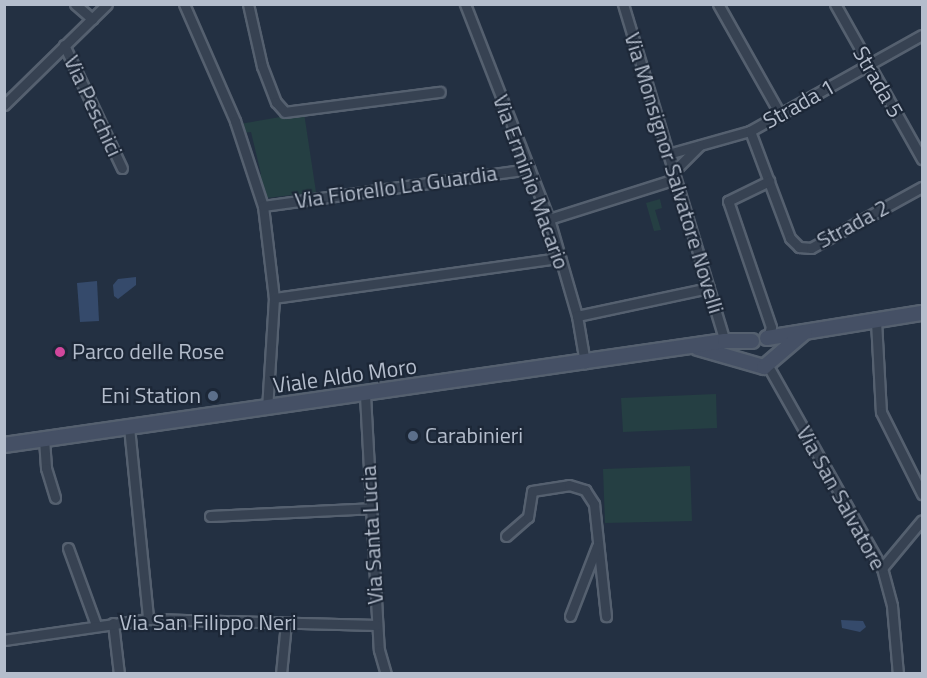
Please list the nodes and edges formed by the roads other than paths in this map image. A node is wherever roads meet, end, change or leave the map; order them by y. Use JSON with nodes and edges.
{"nodes":[{"id":1,"x":75,"y":4,"type":"edge"},
{"id":2,"x":107,"y":4,"type":"edge"},
{"id":3,"x":184,"y":4,"type":"edge"},
{"id":4,"x":248,"y":4,"type":"edge"},
{"id":5,"x":465,"y":4,"type":"edge"},
{"id":6,"x":623,"y":4,"type":"edge"},
{"id":7,"x":718,"y":4,"type":"edge"},
{"id":8,"x":835,"y":4,"type":"edge"},
{"id":9,"x":92,"y":19,"type":"junction"},
{"id":10,"x":922,"y":35,"type":"edge"},
{"id":11,"x":64,"y":45,"type":"junction"},
{"id":12,"x":868,"y":65,"type":"junction"},
{"id":13,"x":440,"y":93,"type":"dead end"},
{"id":14,"x":4,"y":105,"type":"edge"},
{"id":15,"x":781,"y":116,"type":"junction"},
{"id":16,"x":750,"y":131,"type":"junction"},
{"id":17,"x":700,"y":145,"type":"junction"},
{"id":18,"x":668,"y":154,"type":"junction"},
{"id":19,"x":922,"y":159,"type":"edge"},
{"id":20,"x":122,"y":168,"type":"dead end"},
{"id":21,"x":529,"y":169,"type":"junction"},
{"id":22,"x":674,"y":175,"type":"junction"},
{"id":23,"x":769,"y":182,"type":"junction"},
{"id":24,"x":922,"y":187,"type":"edge"},
{"id":25,"x":263,"y":206,"type":"junction"},
{"id":26,"x":549,"y":219,"type":"junction"},
{"id":27,"x":560,"y":258,"type":"junction"},
{"id":28,"x":709,"y":288,"type":"junction"},
{"id":29,"x":274,"y":298,"type":"junction"},
{"id":30,"x":922,"y":313,"type":"edge"},
{"id":31,"x":577,"y":316,"type":"junction"},
{"id":32,"x":876,"y":321,"type":"junction"},
{"id":33,"x":809,"y":329,"type":"junction"},
{"id":34,"x":767,"y":338,"type":"junction"},
{"id":35,"x":725,"y":341,"type":"junction"},
{"id":36,"x":752,"y":341,"type":"junction"},
{"id":37,"x":691,"y":346,"type":"junction"},
{"id":38,"x":777,"y":354,"type":"junction"},
{"id":39,"x":585,"y":363,"type":"junction"},
{"id":40,"x":762,"y":366,"type":"junction"},
{"id":41,"x":365,"y":395,"type":"junction"},
{"id":42,"x":267,"y":408,"type":"junction"},
{"id":43,"x":129,"y":427,"type":"junction"},
{"id":44,"x":44,"y":439,"type":"junction"},
{"id":45,"x":4,"y":445,"type":"edge"},
{"id":46,"x":922,"y":494,"type":"edge"},
{"id":47,"x":55,"y":498,"type":"dead end"},
{"id":48,"x":371,"y":508,"type":"junction"},
{"id":49,"x":210,"y":516,"type":"dead end"},
{"id":50,"x":922,"y":520,"type":"edge"},
{"id":51,"x":506,"y":536,"type":"dead end"},
{"id":52,"x":598,"y":544,"type":"junction"},
{"id":53,"x":68,"y":548,"type":"dead end"},
{"id":54,"x":882,"y":568,"type":"junction"},
{"id":55,"x":570,"y":616,"type":"dead end"},
{"id":56,"x":606,"y":616,"type":"dead end"},
{"id":57,"x":148,"y":619,"type":"junction"},
{"id":58,"x":113,"y":623,"type":"junction"},
{"id":59,"x":286,"y":623,"type":"junction"},
{"id":60,"x":96,"y":625,"type":"junction"},
{"id":61,"x":377,"y":625,"type":"junction"},
{"id":62,"x":4,"y":640,"type":"edge"},
{"id":63,"x":897,"y":655,"type":"junction"},
{"id":64,"x":119,"y":674,"type":"edge"},
{"id":65,"x":281,"y":674,"type":"edge"},
{"id":66,"x":386,"y":674,"type":"edge"},
{"id":67,"x":898,"y":674,"type":"edge"},
{"id":68,"x":904,"y":674,"type":"edge"}],
"edges":[{"from":1,"to":9,"type":"street"},
{"from":2,"to":9,"type":"street"},
{"from":3,"to":25,"type":"street"},
{"from":4,"to":13,"type":"street"},
{"from":5,"to":21,"type":"street","name":"Via Erminio Macario"},
{"from":6,"to":18,"type":"street","name":"Via Monsignor Salvatore Novelli"},
{"from":7,"to":15,"type":"street"},
{"from":8,"to":12,"type":"street","name":"Strada 5"},
{"from":9,"to":11,"type":"street"},
{"from":10,"to":12,"type":"street","name":"Strada 1"},
{"from":11,"to":14,"type":"street"},
{"from":11,"to":20,"type":"street","name":"Via Peschici"},
{"from":12,"to":15,"type":"street","name":"Strada 1"},
{"from":12,"to":19,"type":"street","name":"Strada 5"},
{"from":15,"to":16,"type":"street","name":"Strada 1"},
{"from":16,"to":17,"type":"street","name":"Strada 1"},
{"from":16,"to":23,"type":"street","name":"Strada 2"},
{"from":17,"to":18,"type":"street","name":"Strada 1"},
{"from":17,"to":22,"type":"street"},
{"from":18,"to":22,"type":"street","name":"Via Monsignor Salvatore Novelli"},
{"from":21,"to":25,"type":"street","name":"Via Fiorello La Guardia"},
{"from":21,"to":26,"type":"street","name":"Via Erminio Macario"},
{"from":22,"to":26,"type":"street"},
{"from":22,"to":28,"type":"street","name":"Via Monsignor Salvatore Novelli"},
{"from":23,"to":24,"type":"street","name":"Strada 2"},
{"from":23,"to":34,"type":"street"},
{"from":25,"to":29,"type":"street"},
{"from":26,"to":27,"type":"street","name":"Via Erminio Macario"},
{"from":27,"to":29,"type":"street"},
{"from":27,"to":31,"type":"street","name":"Via Erminio Macario"},
{"from":28,"to":31,"type":"street"},
{"from":28,"to":35,"type":"street","name":"Via Monsignor Salvatore Novelli"},
{"from":29,"to":42,"type":"street"},
{"from":30,"to":32,"type":"main road","name":"Viale Aldo Moro"},
{"from":31,"to":39,"type":"street","name":"Via Erminio Macario"},
{"from":32,"to":33,"type":"main road","name":"Viale Aldo Moro"},
{"from":32,"to":46,"type":"street"},
{"from":33,"to":34,"type":"main road","name":"Viale Aldo Moro"},
{"from":33,"to":38,"type":"main road"},
{"from":34,"to":36,"type":"main road","name":"Viale Aldo Moro"},
{"from":34,"to":38,"type":"main road"},
{"from":35,"to":36,"type":"main road","name":"Viale Aldo Moro"},
{"from":35,"to":37,"type":"main road","name":"Viale Aldo Moro"},
{"from":36,"to":40,"type":"main road"},
{"from":37,"to":39,"type":"main road","name":"Viale Aldo Moro"},
{"from":37,"to":40,"type":"main road","name":"Viale Aldo Moro"},
{"from":38,"to":40,"type":"main road"},
{"from":39,"to":41,"type":"main road","name":"Viale Aldo Moro"},
{"from":40,"to":54,"type":"street","name":"Via San Salvatore"},
{"from":41,"to":42,"type":"main road","name":"Viale Aldo Moro"},
{"from":41,"to":48,"type":"street","name":"Via Santa Lucia"},
{"from":42,"to":43,"type":"main road","name":"Viale Aldo Moro"},
{"from":43,"to":44,"type":"main road","name":"Viale Aldo Moro"},
{"from":43,"to":57,"type":"street"},
{"from":44,"to":45,"type":"main road","name":"Viale Aldo Moro"},
{"from":44,"to":47,"type":"street"},
{"from":48,"to":49,"type":"street"},
{"from":48,"to":61,"type":"street","name":"Via Santa Lucia"},
{"from":50,"to":54,"type":"street"},
{"from":51,"to":52,"type":"street"},
{"from":52,"to":55,"type":"street"},
{"from":52,"to":56,"type":"street"},
{"from":53,"to":60,"type":"street"},
{"from":54,"to":63,"type":"street","name":"Via San Salvatore"},
{"from":57,"to":58,"type":"street","name":"Via San Filippo Neri"},
{"from":57,"to":59,"type":"street","name":"Via San Filippo Neri"},
{"from":58,"to":60,"type":"street","name":"Via San Filippo Neri"},
{"from":58,"to":64,"type":"street"},
{"from":59,"to":61,"type":"street","name":"Via San Filippo Neri"},
{"from":59,"to":65,"type":"street"},
{"from":60,"to":62,"type":"street","name":"Via San Filippo Neri"},
{"from":61,"to":66,"type":"street","name":"Via Santa Lucia"},
{"from":63,"to":67,"type":"street","name":"Via San Salvatore"},
{"from":63,"to":68,"type":"street"}]}
